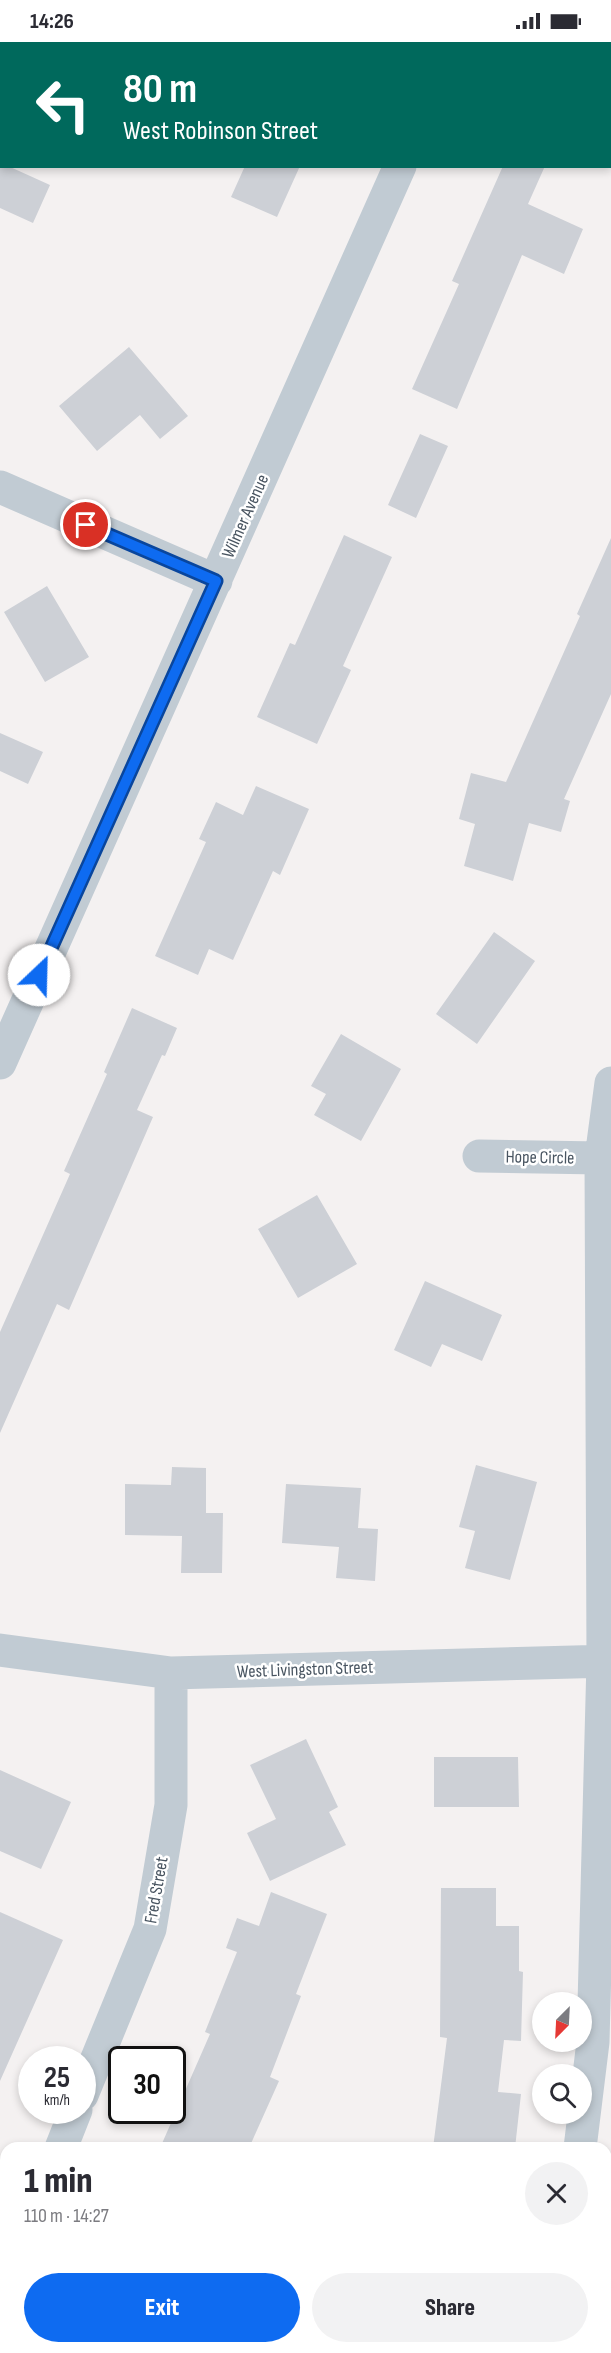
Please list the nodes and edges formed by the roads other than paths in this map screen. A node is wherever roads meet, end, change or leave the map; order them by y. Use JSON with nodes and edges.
{"nodes":[{"id":1,"x":399,"y":168,"type":"edge"},
{"id":2,"x":0,"y":487,"type":"edge"},
{"id":3,"x":216,"y":581,"type":"junction"},
{"id":4,"x":0,"y":1063,"type":"edge"},
{"id":5,"x":611,"y":1083,"type":"edge"},
{"id":6,"x":479,"y":1156,"type":"dead end"},
{"id":7,"x":601,"y":1158,"type":"junction"},
{"id":8,"x":0,"y":1650,"type":"edge"},
{"id":9,"x":607,"y":1661,"type":"edge"},
{"id":10,"x":171,"y":1673,"type":"junction"},
{"id":11,"x":96,"y":2061,"type":"edge"},
{"id":12,"x":70,"y":2124,"type":"edge"},
{"id":13,"x":63,"y":2142,"type":"edge"},
{"id":14,"x":581,"y":2142,"type":"edge"}],
"edges":[{"from":1,"to":3,"type":"street","name":"Wilmer Avenue"},
{"from":2,"to":3,"type":"street"},
{"from":3,"to":4,"type":"street","name":"Wilmer Avenue"},
{"from":5,"to":7,"type":"street","name":"Hope Circle"},
{"from":6,"to":7,"type":"street","name":"Hope Circle"},
{"from":7,"to":9,"type":"street","name":"Hope Circle"},
{"from":8,"to":10,"type":"street","name":"West Livingston Street"},
{"from":9,"to":10,"type":"street","name":"West Livingston Street"},
{"from":9,"to":14,"type":"street","name":"Hope Circle"},
{"from":10,"to":11,"type":"street","name":"Fred Street"},
{"from":12,"to":13,"type":"street"}]}
